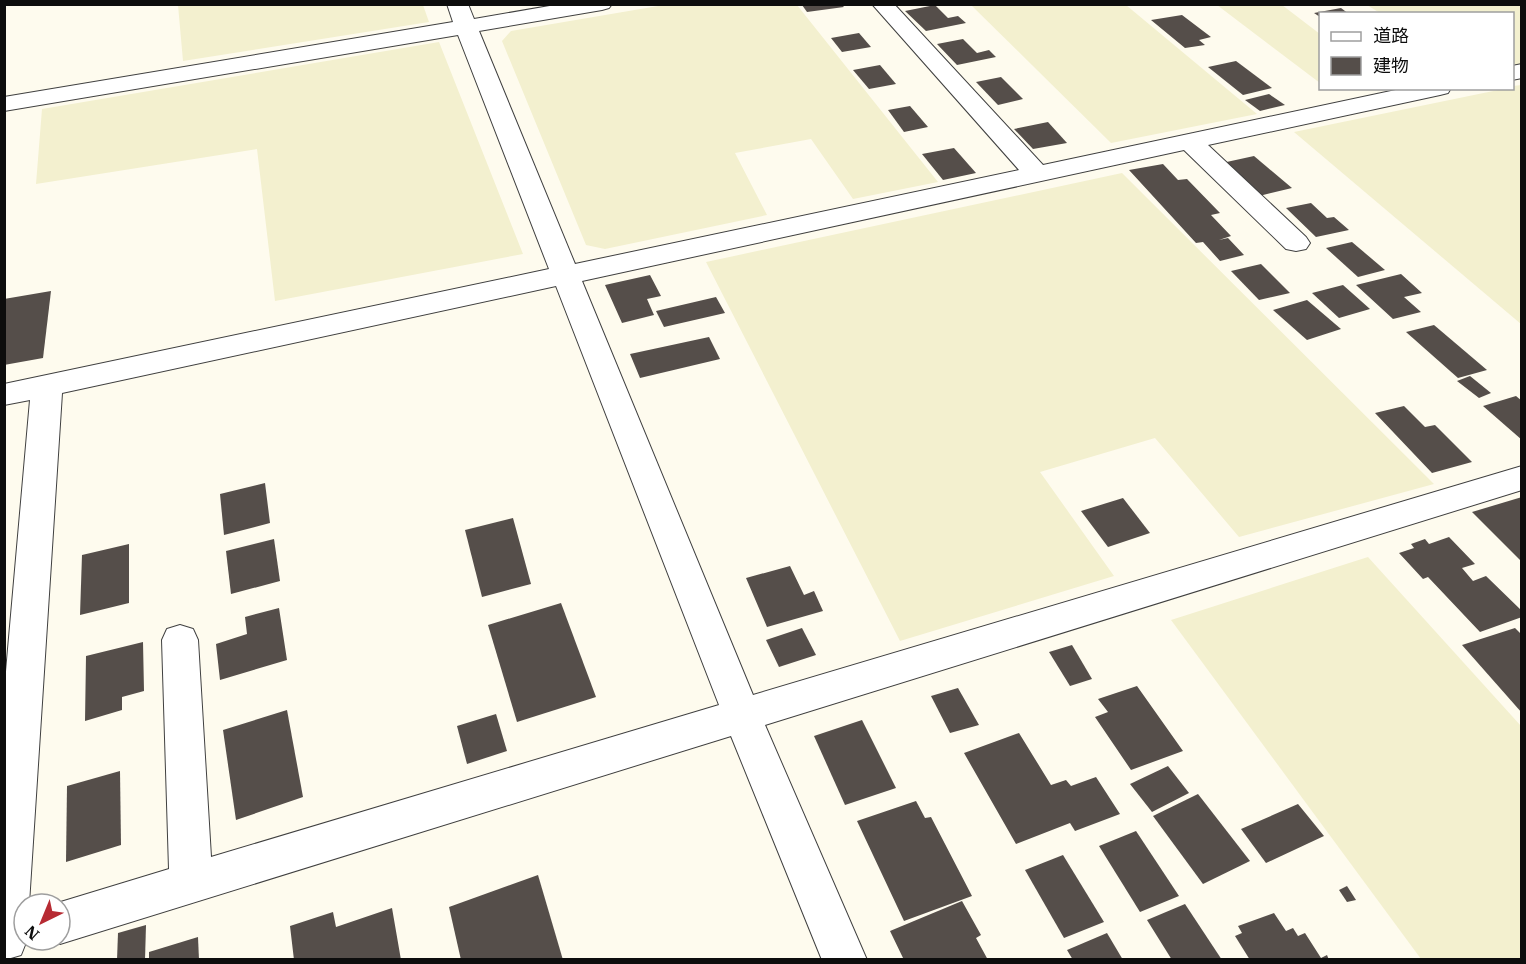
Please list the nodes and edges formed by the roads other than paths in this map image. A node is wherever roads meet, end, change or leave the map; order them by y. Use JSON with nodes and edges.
{"nodes":[{"id":1,"x":602,"y":4,"type":"edge"},
{"id":2,"x":882,"y":4,"type":"edge"},
{"id":3,"x":461,"y":16,"type":"edge"},
{"id":4,"x":1431,"y":90,"type":"edge"},
{"id":5,"x":4,"y":104,"type":"edge"},
{"id":6,"x":1190,"y":142,"type":"junction"},
{"id":7,"x":1037,"y":174,"type":"junction"},
{"id":8,"x":1296,"y":243,"type":"dead end"},
{"id":9,"x":564,"y":275,"type":"junction"},
{"id":10,"x":47,"y":386,"type":"junction"},
{"id":11,"x":4,"y":395,"type":"edge"},
{"id":12,"x":1521,"y":478,"type":"edge"},
{"id":13,"x":180,"y":640,"type":"dead end"},
{"id":14,"x":742,"y":716,"type":"junction"},
{"id":15,"x":191,"y":883,"type":"junction"},
{"id":16,"x":72,"y":919,"type":"edge"},
{"id":17,"x":5,"y":940,"type":"edge"},
{"id":18,"x":845,"y":960,"type":"edge"}],
"edges":[{"from":1,"to":3,"type":"street"},
{"from":2,"to":7,"type":"street"},
{"from":3,"to":5,"type":"street"},
{"from":3,"to":9,"type":"street"},
{"from":4,"to":6,"type":"street"},
{"from":6,"to":7,"type":"street"},
{"from":6,"to":8,"type":"street"},
{"from":7,"to":9,"type":"street"},
{"from":9,"to":10,"type":"street"},
{"from":9,"to":14,"type":"street"},
{"from":10,"to":11,"type":"street"},
{"from":10,"to":17,"type":"street"},
{"from":12,"to":14,"type":"street"},
{"from":13,"to":15,"type":"street"},
{"from":14,"to":15,"type":"street"},
{"from":14,"to":18,"type":"street"},
{"from":15,"to":16,"type":"street"}]}
